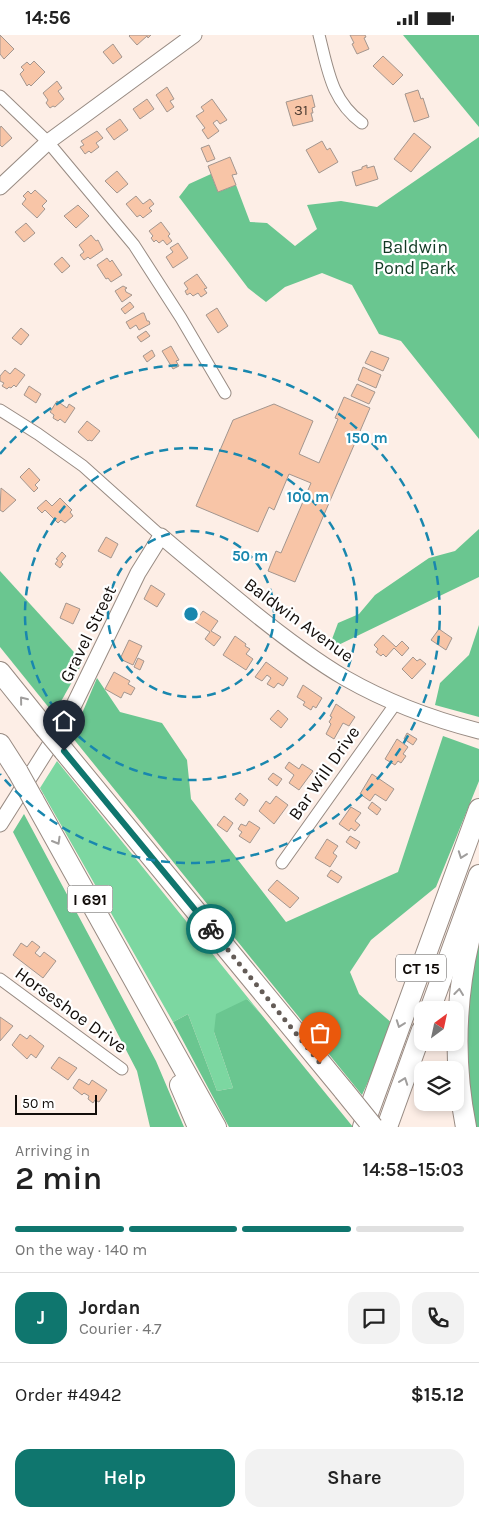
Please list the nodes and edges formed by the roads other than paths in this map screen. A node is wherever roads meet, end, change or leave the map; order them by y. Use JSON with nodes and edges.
{"nodes":[{"id":1,"x":194,"y":35,"type":"edge"},
{"id":2,"x":319,"y":35,"type":"edge"},
{"id":3,"x":0,"y":96,"type":"edge"},
{"id":4,"x":362,"y":123,"type":"dead end"},
{"id":5,"x":48,"y":142,"type":"junction"},
{"id":6,"x":0,"y":187,"type":"edge"},
{"id":7,"x":224,"y":393,"type":"dead end"},
{"id":8,"x":0,"y":411,"type":"edge"},
{"id":9,"x":161,"y":536,"type":"junction"},
{"id":10,"x":0,"y":672,"type":"edge"},
{"id":11,"x":396,"y":703,"type":"junction"},
{"id":12,"x":479,"y":731,"type":"edge"},
{"id":13,"x":0,"y":744,"type":"edge"},
{"id":14,"x":479,"y":809,"type":"edge"},
{"id":15,"x":0,"y":824,"type":"edge"},
{"id":16,"x":282,"y":863,"type":"dead end"},
{"id":17,"x":479,"y":875,"type":"edge"},
{"id":18,"x":479,"y":904,"type":"edge"},
{"id":19,"x":0,"y":979,"type":"edge"},
{"id":20,"x":147,"y":1000,"type":"junction"},
{"id":21,"x":433,"y":1001,"type":"edge"},
{"id":22,"x":414,"y":1051,"type":"edge"},
{"id":23,"x":122,"y":1069,"type":"dead end"},
{"id":24,"x":198,"y":1127,"type":"edge"},
{"id":25,"x":216,"y":1127,"type":"edge"},
{"id":26,"x":363,"y":1127,"type":"edge"},
{"id":27,"x":373,"y":1127,"type":"edge"},
{"id":28,"x":387,"y":1127,"type":"edge"},
{"id":29,"x":466,"y":1127,"type":"edge"}],
"edges":[{"from":1,"to":5,"type":"street"},
{"from":2,"to":4,"type":"street"},
{"from":3,"to":5,"type":"street"},
{"from":5,"to":6,"type":"street"},
{"from":5,"to":7,"type":"street"},
{"from":8,"to":9,"type":"street","name":"Baldwin Avenue"},
{"from":9,"to":11,"type":"street","name":"Baldwin Avenue"},
{"from":9,"to":15,"type":"street","name":"Gravel Street"},
{"from":27,"to":10,"type":"highway","one_way":true,"bridge":true},
{"from":11,"to":12,"type":"street","name":"Baldwin Avenue"},
{"from":11,"to":16,"type":"street","name":"Bar Will Drive"},
{"from":13,"to":20,"type":"highway","number":"I 691","one_way":true,"bridge":true},
{"from":14,"to":26,"type":"highway","number":"CT 15","one_way":true},
{"from":17,"to":21,"type":"highway","number":"CT 15"},
{"from":29,"to":18,"type":"highway","one_way":true},
{"from":19,"to":23,"type":"street","name":"Horseshoe Drive"},
{"from":20,"to":24,"type":"highway"},
{"from":20,"to":25,"type":"highway","number":"I 691"},
{"from":28,"to":22,"type":"highway","one_way":true}]}
